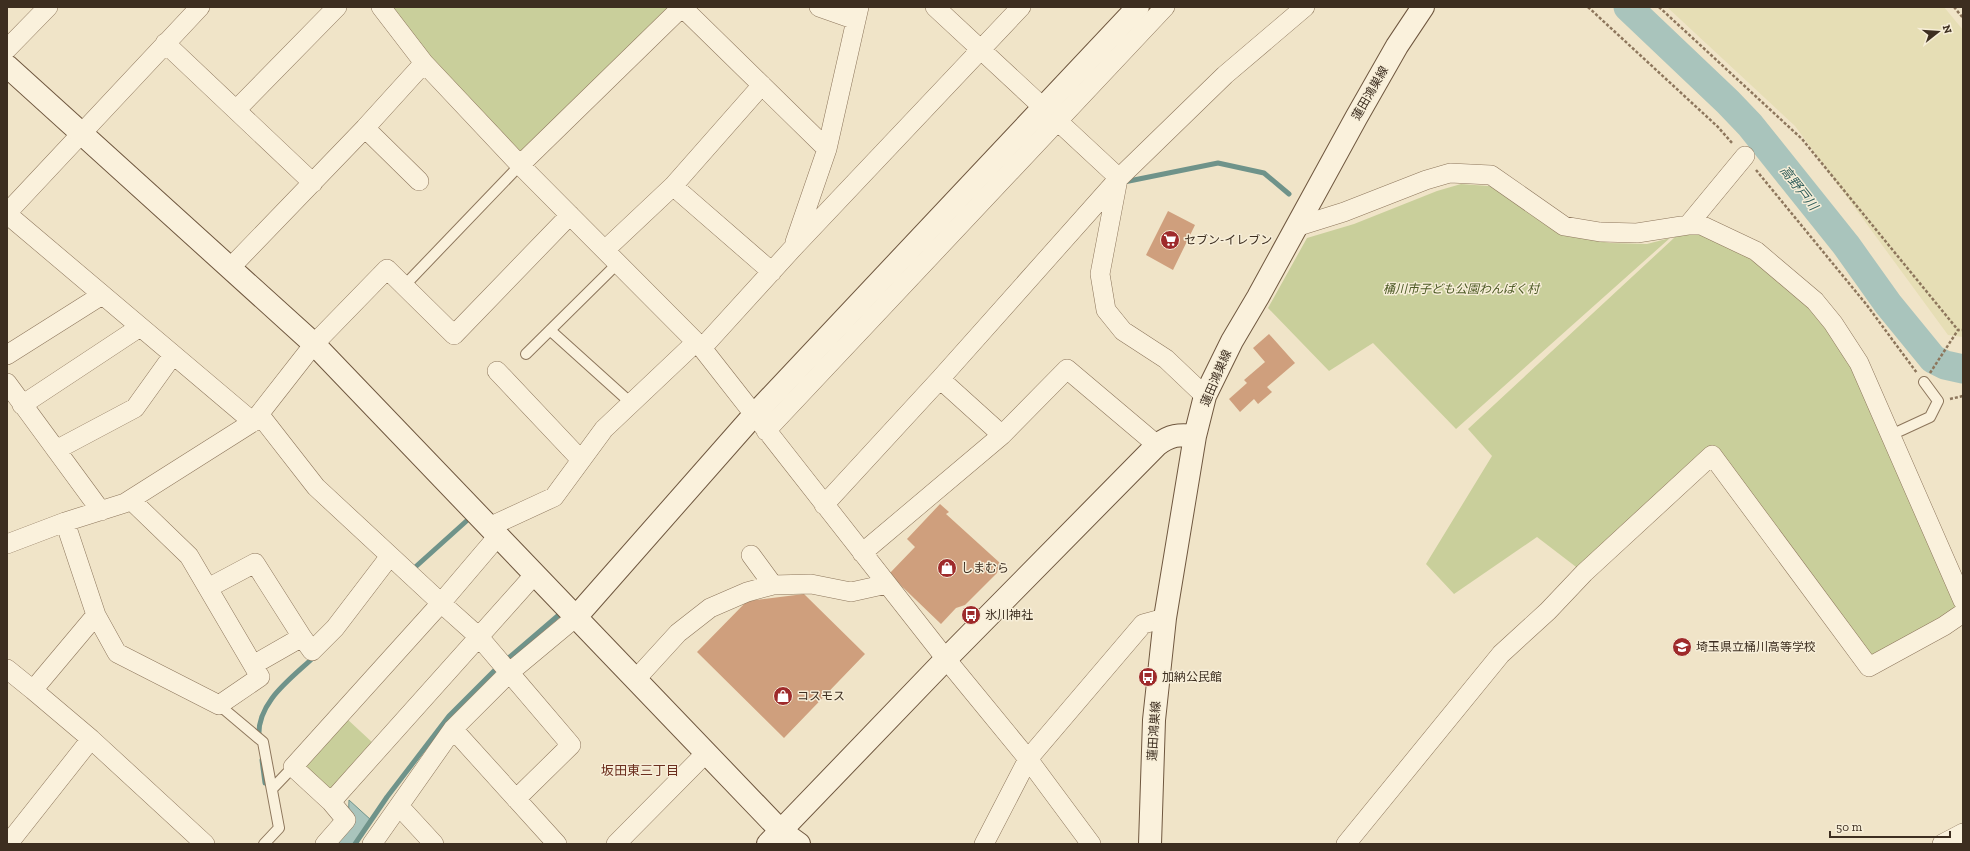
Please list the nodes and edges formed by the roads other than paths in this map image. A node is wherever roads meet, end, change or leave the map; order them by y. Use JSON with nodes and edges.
{"nodes":[{"id":1,"x":48,"y":7,"type":"edge"},
{"id":2,"x":200,"y":7,"type":"edge"},
{"id":3,"x":337,"y":7,"type":"edge"},
{"id":4,"x":381,"y":7,"type":"edge"},
{"id":5,"x":682,"y":7,"type":"edge"},
{"id":6,"x":819,"y":7,"type":"edge"},
{"id":7,"x":935,"y":7,"type":"edge"},
{"id":8,"x":1021,"y":7,"type":"edge"},
{"id":9,"x":1138,"y":7,"type":"edge"},
{"id":10,"x":1165,"y":7,"type":"edge"},
{"id":11,"x":1306,"y":7,"type":"edge"},
{"id":12,"x":1423,"y":7,"type":"edge"},
{"id":13,"x":857,"y":13,"type":"edge"},
{"id":14,"x":165,"y":43,"type":"junction"},
{"id":15,"x":7,"y":49,"type":"edge"},
{"id":16,"x":981,"y":50,"type":"junction"},
{"id":17,"x":424,"y":63,"type":"junction"},
{"id":18,"x":7,"y":66,"type":"edge"},
{"id":19,"x":762,"y":85,"type":"junction"},
{"id":20,"x":236,"y":110,"type":"junction"},
{"id":21,"x":1051,"y":115,"type":"junction"},
{"id":22,"x":365,"y":128,"type":"junction"},
{"id":23,"x":81,"y":133,"type":"junction"},
{"id":24,"x":827,"y":149,"type":"junction"},
{"id":25,"x":1745,"y":156,"type":"road end"},
{"id":26,"x":520,"y":165,"type":"junction"},
{"id":27,"x":1119,"y":178,"type":"junction"},
{"id":28,"x":419,"y":182,"type":"dead end"},
{"id":29,"x":313,"y":183,"type":"junction"},
{"id":30,"x":673,"y":186,"type":"junction"},
{"id":31,"x":7,"y":213,"type":"edge"},
{"id":32,"x":570,"y":215,"type":"junction"},
{"id":33,"x":1688,"y":225,"type":"junction"},
{"id":34,"x":1296,"y":227,"type":"junction"},
{"id":35,"x":794,"y":247,"type":"junction"},
{"id":36,"x":612,"y":256,"type":"junction"},
{"id":37,"x":230,"y":268,"type":"junction"},
{"id":38,"x":772,"y":272,"type":"junction"},
{"id":39,"x":404,"y":286,"type":"junction"},
{"id":40,"x":102,"y":295,"type":"junction"},
{"id":41,"x":140,"y":326,"type":"junction"},
{"id":42,"x":551,"y":331,"type":"junction"},
{"id":43,"x":314,"y":344,"type":"junction"},
{"id":44,"x":699,"y":345,"type":"junction"},
{"id":45,"x":526,"y":354,"type":"dead end"},
{"id":46,"x":7,"y":355,"type":"edge"},
{"id":47,"x":173,"y":355,"type":"junction"},
{"id":48,"x":496,"y":371,"type":"dead end"},
{"id":49,"x":940,"y":379,"type":"junction"},
{"id":50,"x":1924,"y":382,"type":"road end"},
{"id":51,"x":7,"y":384,"type":"edge"},
{"id":52,"x":1205,"y":396,"type":"junction"},
{"id":53,"x":22,"y":404,"type":"junction"},
{"id":54,"x":632,"y":404,"type":"junction"},
{"id":55,"x":256,"y":418,"type":"junction"},
{"id":56,"x":760,"y":424,"type":"junction"},
{"id":57,"x":1002,"y":435,"type":"junction"},
{"id":58,"x":1891,"y":435,"type":"junction"},
{"id":59,"x":1195,"y":436,"type":"junction"},
{"id":60,"x":1157,"y":445,"type":"junction"},
{"id":61,"x":56,"y":450,"type":"junction"},
{"id":62,"x":581,"y":460,"type":"junction"},
{"id":63,"x":131,"y":500,"type":"junction"},
{"id":64,"x":824,"y":505,"type":"junction"},
{"id":65,"x":100,"y":511,"type":"junction"},
{"id":66,"x":64,"y":522,"type":"junction"},
{"id":67,"x":494,"y":531,"type":"junction"},
{"id":68,"x":7,"y":544,"type":"edge"},
{"id":69,"x":862,"y":553,"type":"junction"},
{"id":70,"x":751,"y":555,"type":"dead end"},
{"id":71,"x":390,"y":556,"type":"junction"},
{"id":72,"x":535,"y":574,"type":"junction"},
{"id":73,"x":887,"y":584,"type":"junction"},
{"id":74,"x":773,"y":585,"type":"junction"},
{"id":75,"x":208,"y":588,"type":"junction"},
{"id":76,"x":1963,"y":601,"type":"edge"},
{"id":77,"x":441,"y":604,"type":"junction"},
{"id":78,"x":1963,"y":613,"type":"edge"},
{"id":79,"x":96,"y":615,"type":"junction"},
{"id":80,"x":576,"y":617,"type":"junction"},
{"id":81,"x":1165,"y":618,"type":"junction"},
{"id":82,"x":302,"y":637,"type":"junction"},
{"id":83,"x":479,"y":637,"type":"junction"},
{"id":84,"x":946,"y":659,"type":"junction"},
{"id":85,"x":253,"y":665,"type":"junction"},
{"id":86,"x":7,"y":669,"type":"edge"},
{"id":87,"x":510,"y":672,"type":"junction"},
{"id":88,"x":636,"y":679,"type":"junction"},
{"id":89,"x":33,"y":690,"type":"junction"},
{"id":90,"x":219,"y":705,"type":"junction"},
{"id":91,"x":453,"y":729,"type":"junction"},
{"id":92,"x":91,"y":739,"type":"junction"},
{"id":93,"x":706,"y":753,"type":"junction"},
{"id":94,"x":1028,"y":759,"type":"junction"},
{"id":95,"x":293,"y":767,"type":"junction"},
{"id":96,"x":272,"y":789,"type":"junction"},
{"id":97,"x":516,"y":799,"type":"junction"},
{"id":98,"x":331,"y":802,"type":"junction"},
{"id":99,"x":399,"y":806,"type":"junction"},
{"id":100,"x":1963,"y":833,"type":"edge"},
{"id":101,"x":775,"y":837,"type":"edge"},
{"id":102,"x":8,"y":844,"type":"edge"},
{"id":103,"x":205,"y":844,"type":"edge"},
{"id":104,"x":264,"y":844,"type":"edge"},
{"id":105,"x":325,"y":844,"type":"edge"},
{"id":106,"x":372,"y":844,"type":"edge"},
{"id":107,"x":434,"y":844,"type":"edge"},
{"id":108,"x":556,"y":844,"type":"edge"},
{"id":109,"x":616,"y":844,"type":"edge"},
{"id":110,"x":799,"y":844,"type":"edge"},
{"id":111,"x":984,"y":844,"type":"edge"},
{"id":112,"x":1092,"y":844,"type":"edge"},
{"id":113,"x":1150,"y":844,"type":"edge"},
{"id":114,"x":1346,"y":844,"type":"edge"},
{"id":115,"x":1942,"y":844,"type":"edge"}],
"edges":[{"from":1,"to":15,"type":"street"},
{"from":2,"to":14,"type":"street"},
{"from":3,"to":20,"type":"street"},
{"from":4,"to":17,"type":"street"},
{"from":5,"to":19,"type":"street"},
{"from":5,"to":26,"type":"street"},
{"from":6,"to":13,"type":"street"},
{"from":7,"to":16,"type":"street"},
{"from":8,"to":16,"type":"street"},
{"from":9,"to":21,"type":"street"},
{"from":10,"to":21,"type":"street"},
{"from":11,"to":27,"type":"street"},
{"from":12,"to":34,"type":"street","name":"蓮田鴻巣線"},
{"from":13,"to":24,"type":"street"},
{"from":14,"to":20,"type":"street"},
{"from":14,"to":23,"type":"street"},
{"from":16,"to":21,"type":"street"},
{"from":16,"to":35,"type":"street"},
{"from":17,"to":22,"type":"street"},
{"from":17,"to":26,"type":"street"},
{"from":18,"to":23,"type":"street"},
{"from":19,"to":24,"type":"street"},
{"from":19,"to":30,"type":"street"},
{"from":20,"to":29,"type":"street"},
{"from":21,"to":27,"type":"street"},
{"from":21,"to":56,"type":"street"},
{"from":22,"to":28,"type":"street"},
{"from":22,"to":29,"type":"street"},
{"from":23,"to":31,"type":"street"},
{"from":23,"to":37,"type":"street"},
{"from":24,"to":35,"type":"street"},
{"from":25,"to":33,"type":"street"},
{"from":26,"to":32,"type":"street"},
{"from":26,"to":39,"type":"lane"},
{"from":27,"to":49,"type":"street"},
{"from":27,"to":52,"type":"street"},
{"from":29,"to":37,"type":"street"},
{"from":30,"to":36,"type":"street"},
{"from":30,"to":38,"type":"street"},
{"from":31,"to":40,"type":"street"},
{"from":32,"to":36,"type":"street"},
{"from":32,"to":39,"type":"street"},
{"from":33,"to":34,"type":"street"},
{"from":33,"to":58,"type":"street"},
{"from":34,"to":52,"type":"street","name":"蓮田鴻巣線"},
{"from":35,"to":38,"type":"street"},
{"from":36,"to":42,"type":"lane"},
{"from":36,"to":44,"type":"street"},
{"from":37,"to":43,"type":"street"},
{"from":38,"to":44,"type":"street"},
{"from":39,"to":43,"type":"street"},
{"from":40,"to":41,"type":"street"},
{"from":40,"to":46,"type":"street"},
{"from":41,"to":47,"type":"street"},
{"from":41,"to":53,"type":"street"},
{"from":42,"to":45,"type":"lane"},
{"from":42,"to":54,"type":"lane"},
{"from":43,"to":55,"type":"street"},
{"from":43,"to":67,"type":"street"},
{"from":44,"to":54,"type":"street"},
{"from":44,"to":56,"type":"street"},
{"from":47,"to":55,"type":"street"},
{"from":47,"to":61,"type":"street"},
{"from":48,"to":62,"type":"street"},
{"from":49,"to":57,"type":"street"},
{"from":49,"to":64,"type":"street"},
{"from":50,"to":58,"type":"lane"},
{"from":51,"to":53,"type":"street"},
{"from":52,"to":59,"type":"street","name":"蓮田鴻巣線"},
{"from":53,"to":61,"type":"street"},
{"from":54,"to":62,"type":"street"},
{"from":55,"to":63,"type":"street"},
{"from":55,"to":71,"type":"street"},
{"from":56,"to":64,"type":"street"},
{"from":56,"to":80,"type":"street"},
{"from":57,"to":60,"type":"street"},
{"from":57,"to":69,"type":"street"},
{"from":58,"to":76,"type":"street"},
{"from":59,"to":60,"type":"street"},
{"from":59,"to":81,"type":"street","name":"蓮田鴻巣線"},
{"from":60,"to":84,"type":"street"},
{"from":61,"to":65,"type":"street"},
{"from":62,"to":67,"type":"street"},
{"from":63,"to":65,"type":"street"},
{"from":63,"to":75,"type":"street"},
{"from":64,"to":69,"type":"street"},
{"from":65,"to":66,"type":"street"},
{"from":66,"to":68,"type":"street"},
{"from":66,"to":79,"type":"street"},
{"from":67,"to":72,"type":"street"},
{"from":67,"to":77,"type":"street"},
{"from":69,"to":73,"type":"street"},
{"from":70,"to":74,"type":"street"},
{"from":71,"to":77,"type":"street"},
{"from":71,"to":82,"type":"street"},
{"from":72,"to":80,"type":"street"},
{"from":72,"to":83,"type":"street"},
{"from":73,"to":74,"type":"street"},
{"from":73,"to":84,"type":"street"},
{"from":74,"to":88,"type":"street"},
{"from":75,"to":82,"type":"street"},
{"from":75,"to":85,"type":"street"},
{"from":77,"to":83,"type":"street"},
{"from":77,"to":95,"type":"street"},
{"from":78,"to":114,"type":"street"},
{"from":79,"to":89,"type":"street"},
{"from":79,"to":90,"type":"street"},
{"from":80,"to":87,"type":"street"},
{"from":80,"to":88,"type":"street"},
{"from":81,"to":94,"type":"street"},
{"from":81,"to":113,"type":"street","name":"蓮田鴻巣線"},
{"from":82,"to":85,"type":"street"},
{"from":83,"to":87,"type":"street"},
{"from":83,"to":98,"type":"street"},
{"from":84,"to":94,"type":"street"},
{"from":84,"to":101,"type":"street"},
{"from":85,"to":90,"type":"street"},
{"from":86,"to":89,"type":"street"},
{"from":87,"to":91,"type":"street"},
{"from":87,"to":97,"type":"street"},
{"from":88,"to":93,"type":"street"},
{"from":89,"to":92,"type":"street"},
{"from":90,"to":96,"type":"lane"},
{"from":91,"to":97,"type":"street"},
{"from":91,"to":99,"type":"street"},
{"from":92,"to":102,"type":"street"},
{"from":92,"to":103,"type":"street"},
{"from":93,"to":101,"type":"street"},
{"from":93,"to":109,"type":"street"},
{"from":94,"to":111,"type":"street"},
{"from":94,"to":112,"type":"street"},
{"from":95,"to":96,"type":"lane"},
{"from":95,"to":98,"type":"street"},
{"from":96,"to":104,"type":"lane"},
{"from":97,"to":108,"type":"street"},
{"from":98,"to":105,"type":"street"},
{"from":99,"to":106,"type":"street"},
{"from":99,"to":107,"type":"street"},
{"from":100,"to":115,"type":"street"},
{"from":101,"to":110,"type":"street"}]}
